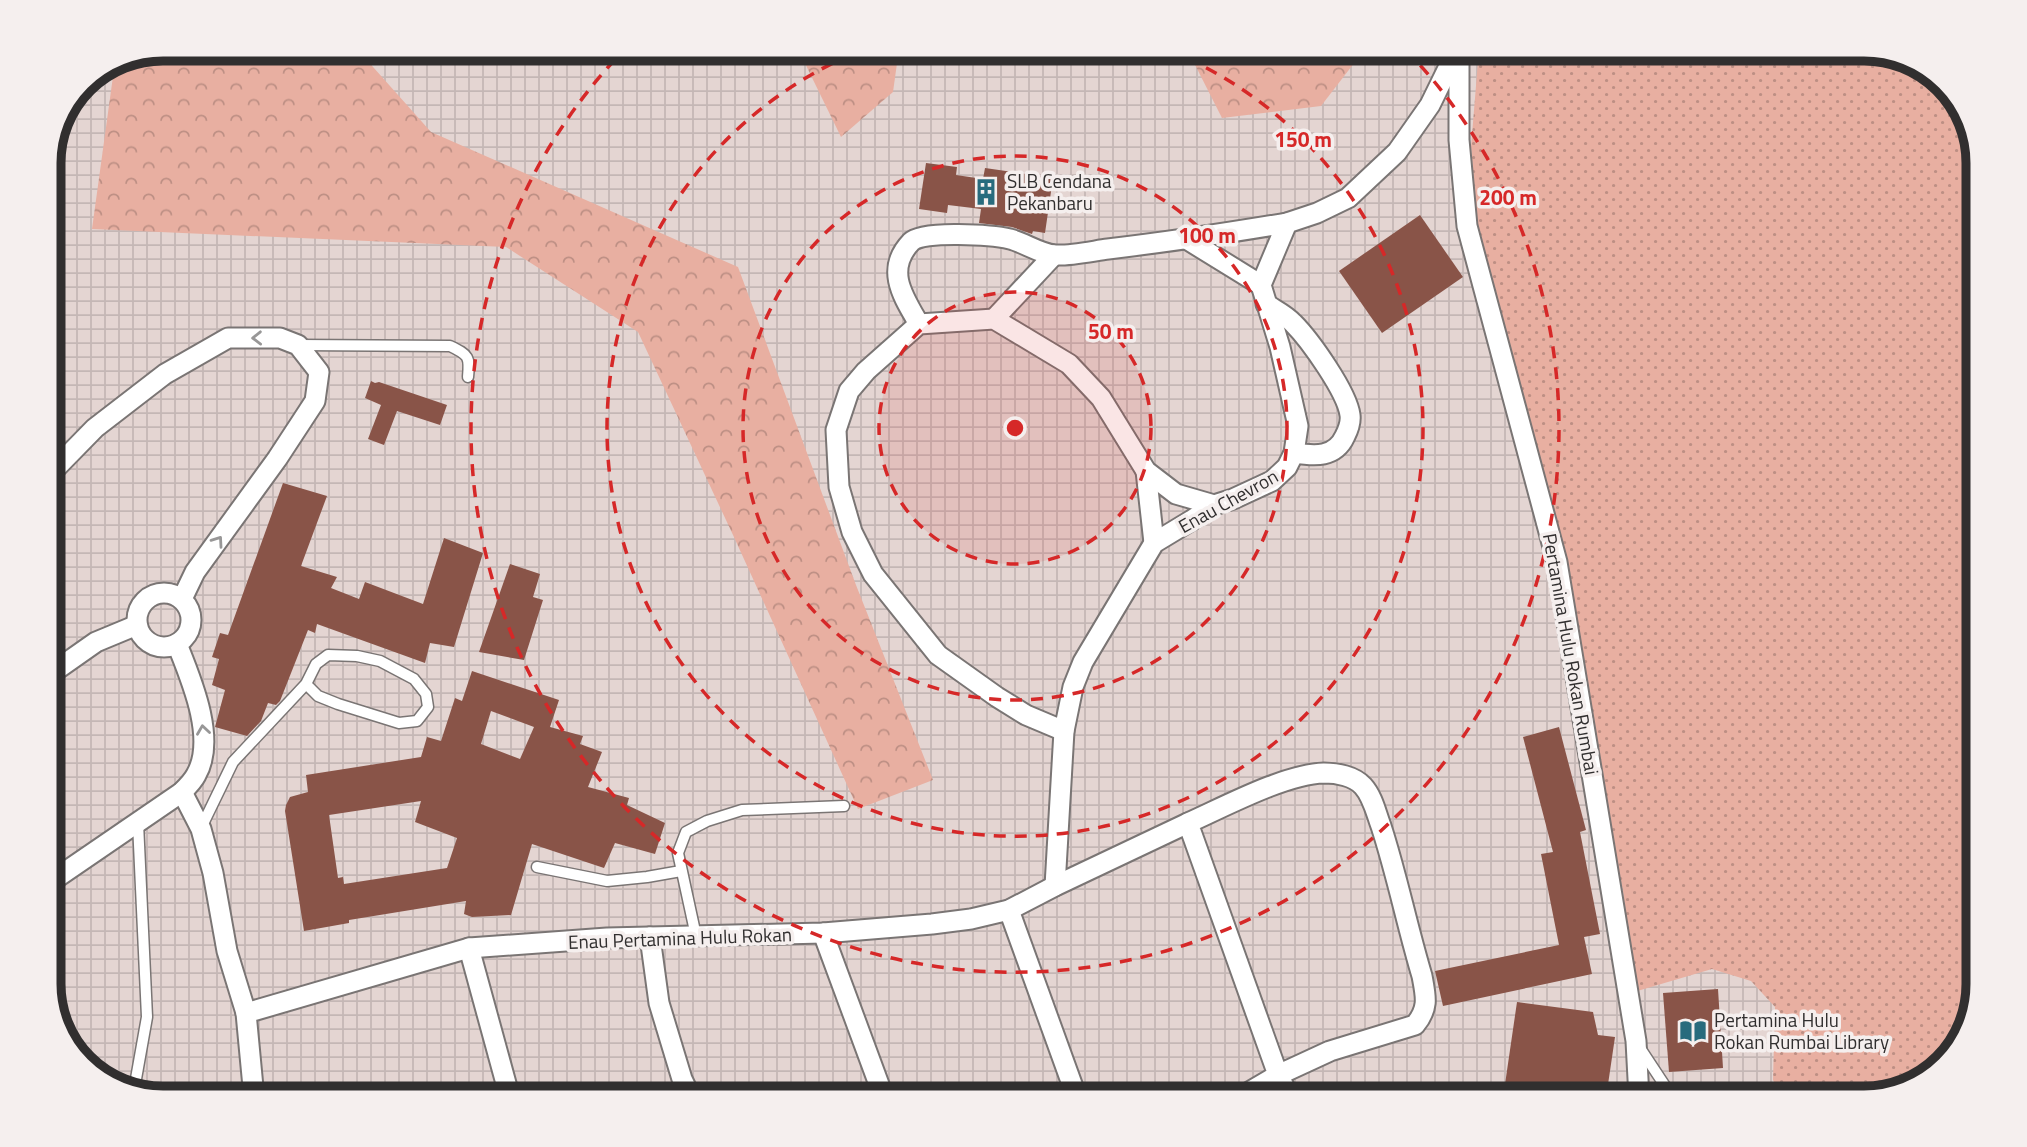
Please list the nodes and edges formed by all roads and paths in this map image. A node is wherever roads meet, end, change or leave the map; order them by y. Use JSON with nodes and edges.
{"nodes":[{"id":1,"x":1452,"y":61,"type":"edge"},
{"id":2,"x":1458,"y":61,"type":"edge"},
{"id":3,"x":1287,"y":223,"type":"junction"},
{"id":4,"x":1188,"y":240,"type":"junction"},
{"id":5,"x":1054,"y":255,"type":"junction"},
{"id":6,"x":1261,"y":285,"type":"junction"},
{"id":7,"x":1266,"y":304,"type":"junction"},
{"id":8,"x":994,"y":319,"type":"junction"},
{"id":9,"x":919,"y":324,"type":"junction"},
{"id":10,"x":298,"y":345,"type":"junction"},
{"id":11,"x":468,"y":377,"type":"dead end"},
{"id":12,"x":1294,"y":453,"type":"junction"},
{"id":13,"x":61,"y":463,"type":"edge"},
{"id":14,"x":1146,"y":471,"type":"junction"},
{"id":15,"x":1214,"y":505,"type":"junction"},
{"id":16,"x":1154,"y":543,"type":"junction"},
{"id":17,"x":182,"y":599,"type":"junction"},
{"id":18,"x":137,"y":625,"type":"junction"},
{"id":19,"x":177,"y":644,"type":"junction"},
{"id":20,"x":61,"y":667,"type":"edge"},
{"id":21,"x":306,"y":684,"type":"junction"},
{"id":22,"x":1064,"y":731,"type":"junction"},
{"id":23,"x":183,"y":792,"type":"junction"},
{"id":24,"x":844,"y":806,"type":"dead end"},
{"id":25,"x":138,"y":823,"type":"junction"},
{"id":26,"x":1188,"y":823,"type":"junction"},
{"id":27,"x":201,"y":829,"type":"junction"},
{"id":28,"x":537,"y":867,"type":"dead end"},
{"id":29,"x":681,"y":871,"type":"junction"},
{"id":30,"x":61,"y":875,"type":"edge"},
{"id":31,"x":1055,"y":886,"type":"junction"},
{"id":32,"x":1009,"y":910,"type":"junction"},
{"id":33,"x":823,"y":933,"type":"junction"},
{"id":34,"x":696,"y":936,"type":"junction"},
{"id":35,"x":650,"y":937,"type":"junction"},
{"id":36,"x":469,"y":948,"type":"junction"},
{"id":37,"x":246,"y":1013,"type":"junction"},
{"id":38,"x":1636,"y":1041,"type":"junction"},
{"id":39,"x":1278,"y":1075,"type":"junction"},
{"id":40,"x":136,"y":1082,"type":"edge"},
{"id":41,"x":253,"y":1086,"type":"edge"},
{"id":42,"x":507,"y":1086,"type":"edge"},
{"id":43,"x":685,"y":1086,"type":"edge"},
{"id":44,"x":880,"y":1086,"type":"edge"},
{"id":45,"x":1073,"y":1086,"type":"edge"},
{"id":46,"x":1259,"y":1086,"type":"edge"},
{"id":47,"x":1284,"y":1086,"type":"edge"},
{"id":48,"x":1638,"y":1086,"type":"edge"},
{"id":49,"x":1666,"y":1086,"type":"edge"}],
"edges":[{"from":1,"to":3,"type":"street"},
{"from":2,"to":38,"type":"street","name":"Pertamina Hulu Rokan Rumbai"},
{"from":3,"to":4,"type":"street"},
{"from":3,"to":6,"type":"street"},
{"from":4,"to":5,"type":"street"},
{"from":4,"to":6,"type":"street"},
{"from":5,"to":8,"type":"street"},
{"from":5,"to":9,"type":"street"},
{"from":6,"to":7,"type":"street","name":"Enau Chevron"},
{"from":7,"to":12,"type":"street","name":"Enau Chevron"},
{"from":7,"to":12,"type":"street"},
{"from":8,"to":9,"type":"street"},
{"from":8,"to":14,"type":"street"},
{"from":9,"to":22,"type":"street"},
{"from":10,"to":11,"type":"lane"},
{"from":10,"to":13,"type":"street","one_way":true},
{"from":17,"to":10,"type":"street","one_way":true},
{"from":12,"to":15,"type":"street","name":"Enau Chevron"},
{"from":14,"to":15,"type":"street"},
{"from":14,"to":16,"type":"street"},
{"from":15,"to":16,"type":"street","name":"Enau Chevron"},
{"from":16,"to":22,"type":"street","name":"Enau Chevron"},
{"from":17,"to":18,"type":"street"},
{"from":17,"to":19,"type":"street"},
{"from":18,"to":19,"type":"street"},
{"from":18,"to":20,"type":"street"},
{"from":23,"to":19,"type":"street","one_way":true},
{"from":21,"to":21,"type":"lane"},
{"from":21,"to":27,"type":"lane"},
{"from":22,"to":31,"type":"street","name":"Enau Chevron"},
{"from":23,"to":25,"type":"street"},
{"from":23,"to":27,"type":"street"},
{"from":24,"to":29,"type":"lane"},
{"from":25,"to":30,"type":"street"},
{"from":25,"to":40,"type":"lane"},
{"from":26,"to":31,"type":"street","name":"Enau Pertamina Hulu Rokan"},
{"from":26,"to":39,"type":"street"},
{"from":26,"to":39,"type":"street","name":"Enau Pertamina Hulu Rokan"},
{"from":27,"to":37,"type":"street"},
{"from":28,"to":29,"type":"lane"},
{"from":29,"to":34,"type":"lane"},
{"from":31,"to":32,"type":"street","name":"Enau Pertamina Hulu Rokan"},
{"from":32,"to":33,"type":"street","name":"Enau Pertamina Hulu Rokan"},
{"from":32,"to":45,"type":"street"},
{"from":33,"to":34,"type":"street","name":"Enau Pertamina Hulu Rokan"},
{"from":33,"to":44,"type":"street"},
{"from":34,"to":35,"type":"street","name":"Enau Pertamina Hulu Rokan"},
{"from":35,"to":36,"type":"street","name":"Enau Pertamina Hulu Rokan"},
{"from":35,"to":43,"type":"street"},
{"from":36,"to":37,"type":"street","name":"Enau Pertamina Hulu Rokan"},
{"from":36,"to":42,"type":"street"},
{"from":37,"to":41,"type":"street"},
{"from":38,"to":48,"type":"street","name":"Pertamina Hulu Rokan Rumbai"},
{"from":38,"to":49,"type":"lane"},
{"from":39,"to":46,"type":"street","name":"Enau Pertamina Hulu Rokan"},
{"from":39,"to":47,"type":"street"}]}
